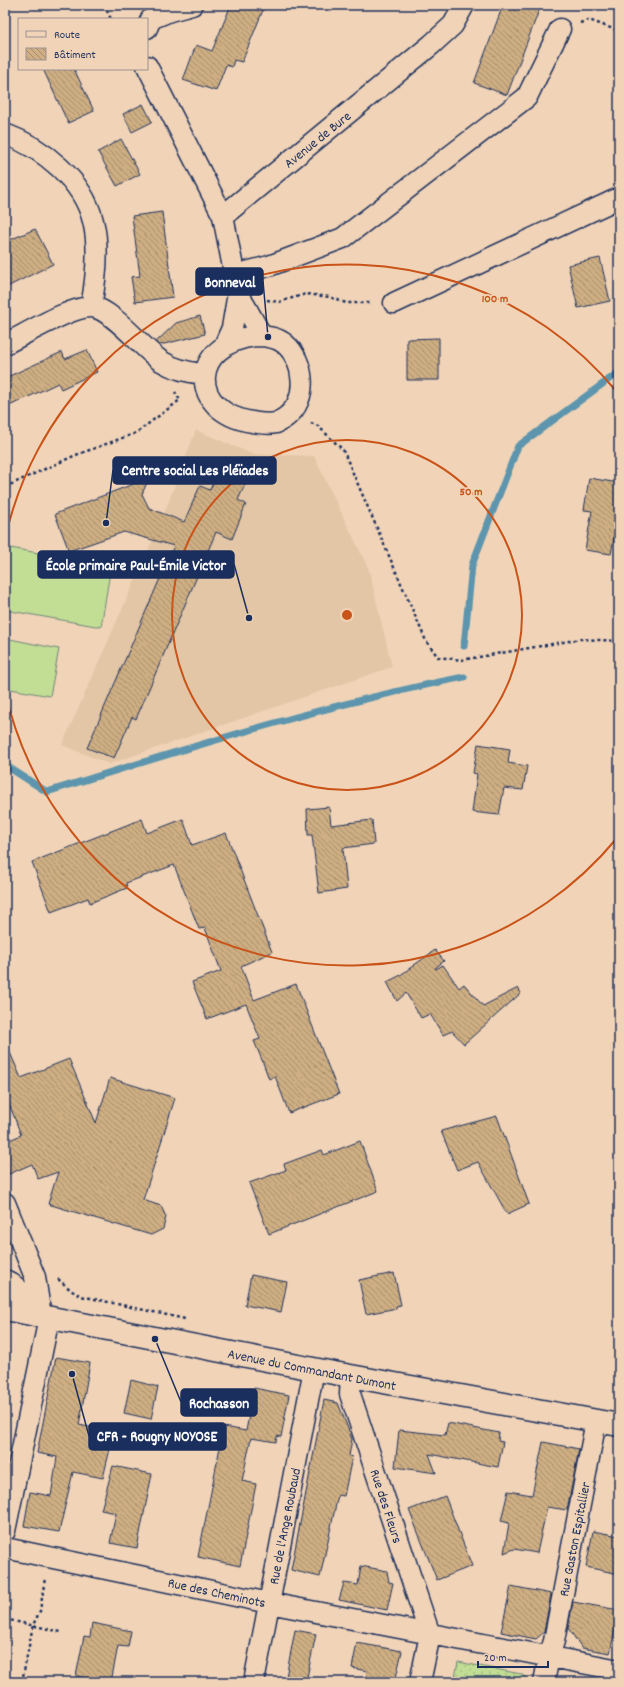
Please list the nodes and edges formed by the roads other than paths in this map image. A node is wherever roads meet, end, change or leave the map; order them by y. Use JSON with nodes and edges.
{"nodes":[{"id":1,"x":192,"y":5,"type":"edge"},
{"id":2,"x":464,"y":5,"type":"edge"},
{"id":3,"x":148,"y":26,"type":"edge"},
{"id":4,"x":560,"y":29,"type":"road end"},
{"id":5,"x":148,"y":68,"type":"edge"},
{"id":6,"x":5,"y":134,"type":"edge"},
{"id":7,"x":619,"y":198,"type":"edge"},
{"id":8,"x":223,"y":216,"type":"junction"},
{"id":9,"x":237,"y":284,"type":"junction"},
{"id":10,"x":394,"y":303,"type":"road end"},
{"id":11,"x":91,"y":307,"type":"junction"},
{"id":12,"x":262,"y":336,"type":"junction"},
{"id":13,"x":5,"y":344,"type":"edge"},
{"id":14,"x":224,"y":346,"type":"junction"},
{"id":15,"x":205,"y":374,"type":"junction"},
{"id":16,"x":5,"y":1203,"type":"edge"},
{"id":17,"x":5,"y":1281,"type":"edge"},
{"id":18,"x":5,"y":1309,"type":"edge"},
{"id":19,"x":42,"y":1316,"type":"junction"},
{"id":20,"x":314,"y":1369,"type":"junction"},
{"id":21,"x":351,"y":1376,"type":"junction"},
{"id":22,"x":596,"y":1421,"type":"junction"},
{"id":23,"x":619,"y":1425,"type":"edge"},
{"id":24,"x":5,"y":1531,"type":"edge"},
{"id":25,"x":5,"y":1548,"type":"edge"},
{"id":26,"x":269,"y":1603,"type":"junction"},
{"id":27,"x":430,"y":1635,"type":"junction"},
{"id":28,"x":549,"y":1657,"type":"junction"},
{"id":29,"x":619,"y":1670,"type":"edge"},
{"id":30,"x":254,"y":1682,"type":"edge"},
{"id":31,"x":420,"y":1682,"type":"edge"},
{"id":32,"x":544,"y":1682,"type":"edge"}],
"edges":[{"from":1,"to":3,"type":"street"},
{"from":2,"to":8,"type":"street","name":"Avenue de Bure"},
{"from":4,"to":9,"type":"street"},
{"from":5,"to":8,"type":"street"},
{"from":6,"to":11,"type":"street"},
{"from":7,"to":10,"type":"street"},
{"from":8,"to":9,"type":"street"},
{"from":9,"to":12,"type":"street"},
{"from":9,"to":14,"type":"street"},
{"from":11,"to":13,"type":"street"},
{"from":11,"to":15,"type":"street"},
{"from":12,"to":14,"type":"street"},
{"from":12,"to":15,"type":"street"},
{"from":14,"to":15,"type":"street"},
{"from":16,"to":19,"type":"street"},
{"from":17,"to":19,"type":"main road"},
{"from":18,"to":19,"type":"main road","name":"Avenue du Commandant Dumont"},
{"from":19,"to":20,"type":"main road","name":"Avenue du Commandant Dumont"},
{"from":19,"to":24,"type":"street"},
{"from":20,"to":21,"type":"main road","name":"Avenue du Commandant Dumont"},
{"from":20,"to":26,"type":"street","name":"Rue de l'Ange Roubaud"},
{"from":21,"to":22,"type":"main road","name":"Avenue du Commandant Dumont"},
{"from":21,"to":27,"type":"street","name":"Rue des Fleurs"},
{"from":22,"to":23,"type":"main road","name":"Avenue du Commandant Dumont"},
{"from":22,"to":28,"type":"street","name":"Rue Gaston Espitallier"},
{"from":25,"to":26,"type":"street","name":"Rue des Cheminots"},
{"from":26,"to":27,"type":"street","name":"Rue des Cheminots"},
{"from":26,"to":30,"type":"street","name":"Rue de l'Ange Roubaud"},
{"from":27,"to":28,"type":"street","name":"Rue des Cheminots"},
{"from":27,"to":31,"type":"street"},
{"from":28,"to":29,"type":"street"},
{"from":28,"to":32,"type":"street","name":"Rue Gaston Espitallier"}]}
